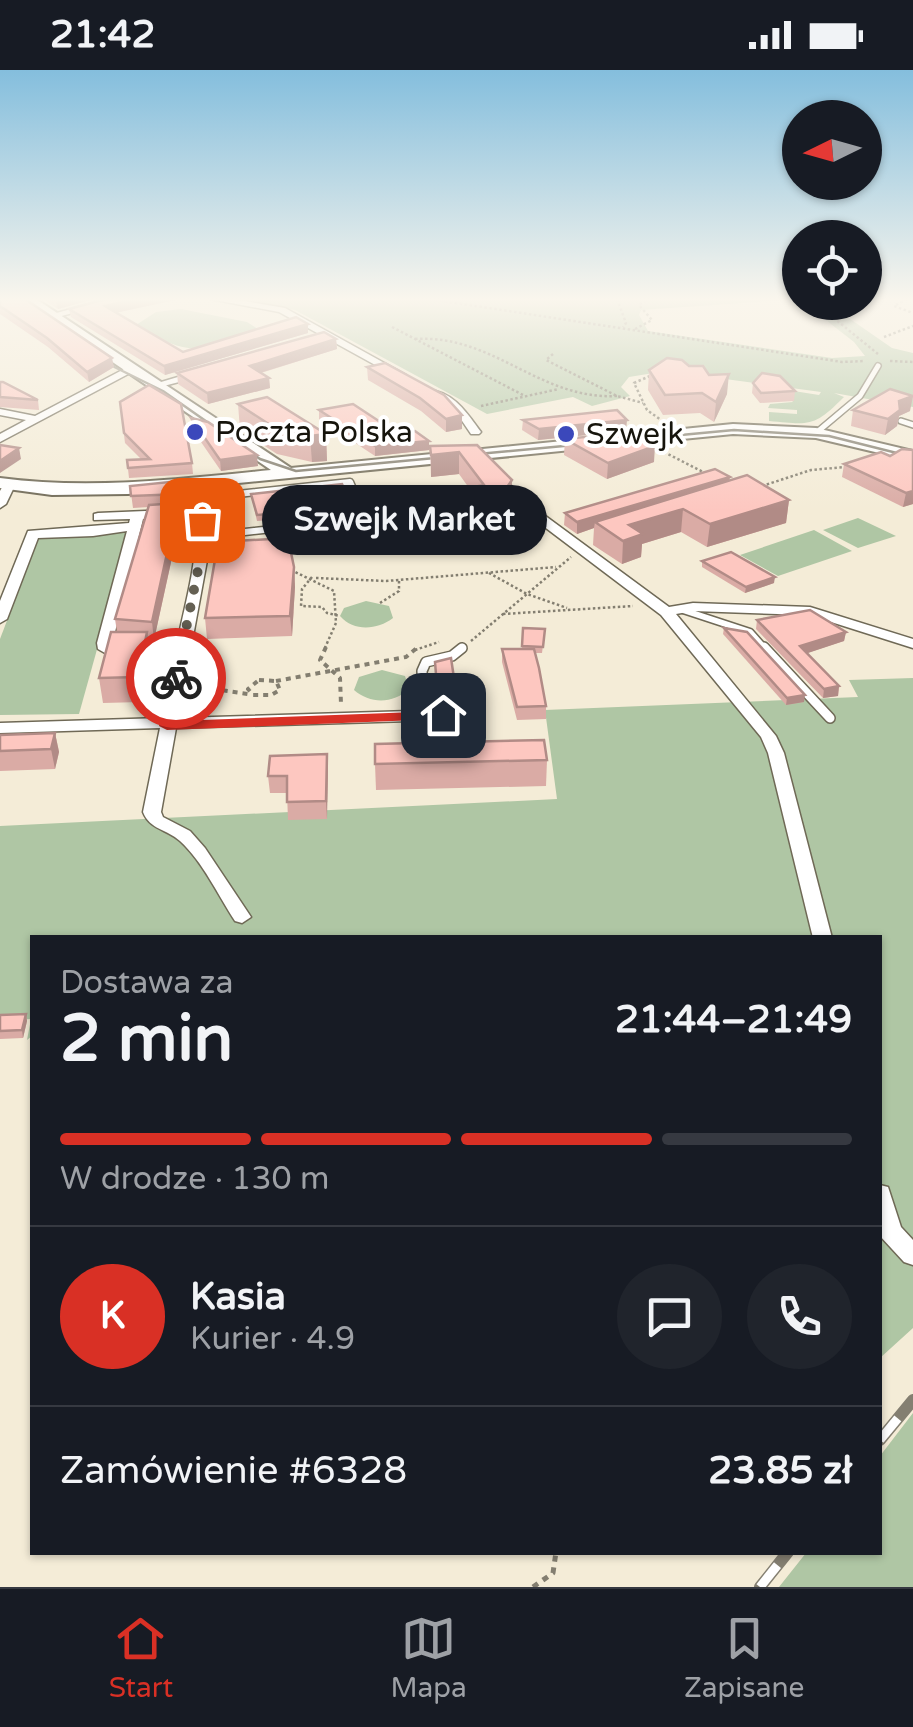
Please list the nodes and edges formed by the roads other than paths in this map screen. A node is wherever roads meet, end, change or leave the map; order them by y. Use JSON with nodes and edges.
{"nodes":[{"id":1,"x":128,"y":370,"type":"joint"},
{"id":2,"x":211,"y":370,"type":"edge"},
{"id":3,"x":392,"y":370,"type":"edge"},
{"id":4,"x":876,"y":370,"type":"edge"},
{"id":5,"x":156,"y":385,"type":"junction"},
{"id":6,"x":0,"y":412,"type":"edge"},
{"id":7,"x":36,"y":419,"type":"junction"},
{"id":8,"x":901,"y":421,"type":"edge"},
{"id":9,"x":913,"y":425,"type":"edge"},
{"id":10,"x":475,"y":432,"type":"dead end"},
{"id":11,"x":816,"y":433,"type":"junction"},
{"id":12,"x":0,"y":439,"type":"edge"},
{"id":13,"x":477,"y":454,"type":"junction"},
{"id":14,"x":913,"y":456,"type":"edge"},
{"id":15,"x":287,"y":474,"type":"junction"},
{"id":16,"x":195,"y":483,"type":"junction"},
{"id":17,"x":4,"y":484,"type":"edge"},
{"id":18,"x":0,"y":504,"type":"edge"},
{"id":19,"x":536,"y":515,"type":"junction"},
{"id":20,"x":98,"y":516,"type":"dead end"},
{"id":21,"x":201,"y":516,"type":"junction"},
{"id":22,"x":233,"y":516,"type":"junction"},
{"id":23,"x":136,"y":520,"type":"junction"},
{"id":24,"x":590,"y":538,"type":"dead end"},
{"id":25,"x":570,"y":550,"type":"junction"},
{"id":26,"x":248,"y":552,"type":"edge"},
{"id":27,"x":220,"y":554,"type":"edge"},
{"id":28,"x":201,"y":555,"type":"junction"},
{"id":29,"x":673,"y":610,"type":"junction"},
{"id":30,"x":0,"y":619,"type":"edge"},
{"id":31,"x":913,"y":644,"type":"edge"},
{"id":32,"x":183,"y":648,"type":"junction"},
{"id":33,"x":462,"y":648,"type":"road end"},
{"id":34,"x":443,"y":715,"type":"dead end"},
{"id":35,"x":424,"y":716,"type":"junction"},
{"id":36,"x":830,"y":718,"type":"dead end"},
{"id":37,"x":167,"y":726,"type":"junction"},
{"id":38,"x":0,"y":728,"type":"edge"},
{"id":39,"x":242,"y":917,"type":"dead end"},
{"id":40,"x":822,"y":935,"type":"edge"},
{"id":41,"x":882,"y":1202,"type":"edge"},
{"id":42,"x":913,"y":1255,"type":"edge"}],
"edges":[{"from":1,"to":5,"type":"street"},
{"from":1,"to":7,"type":"street"},
{"from":2,"to":5,"type":"street"},
{"from":3,"to":10,"type":"street"},
{"from":4,"to":11,"type":"lane"},
{"from":5,"to":15,"type":"street"},
{"from":6,"to":7,"type":"street"},
{"from":7,"to":12,"type":"street"},
{"from":8,"to":9,"type":"lane"},
{"from":11,"to":13,"type":"street"},
{"from":11,"to":14,"type":"street"},
{"from":13,"to":15,"type":"street"},
{"from":13,"to":19,"type":"street"},
{"from":15,"to":16,"type":"street"},
{"from":16,"to":17,"type":"street"},
{"from":16,"to":21,"type":"street"},
{"from":17,"to":18,"type":"street"},
{"from":19,"to":25,"type":"street"},
{"from":19,"to":26,"type":"street"},
{"from":20,"to":23,"type":"street"},
{"from":21,"to":22,"type":"lane"},
{"from":21,"to":23,"type":"street"},
{"from":21,"to":28,"type":"street"},
{"from":22,"to":22,"type":"lane"},
{"from":23,"to":30,"type":"street"},
{"from":23,"to":32,"type":"street"},
{"from":24,"to":25,"type":"street"},
{"from":25,"to":29,"type":"street"},
{"from":27,"to":28,"type":"street"},
{"from":28,"to":32,"type":"street"},
{"from":29,"to":31,"type":"street"},
{"from":29,"to":36,"type":"lane"},
{"from":29,"to":40,"type":"street"},
{"from":32,"to":37,"type":"street"},
{"from":33,"to":35,"type":"lane"},
{"from":34,"to":35,"type":"street"},
{"from":35,"to":37,"type":"street"},
{"from":37,"to":38,"type":"street"},
{"from":37,"to":39,"type":"street"},
{"from":41,"to":42,"type":"street"}]}
